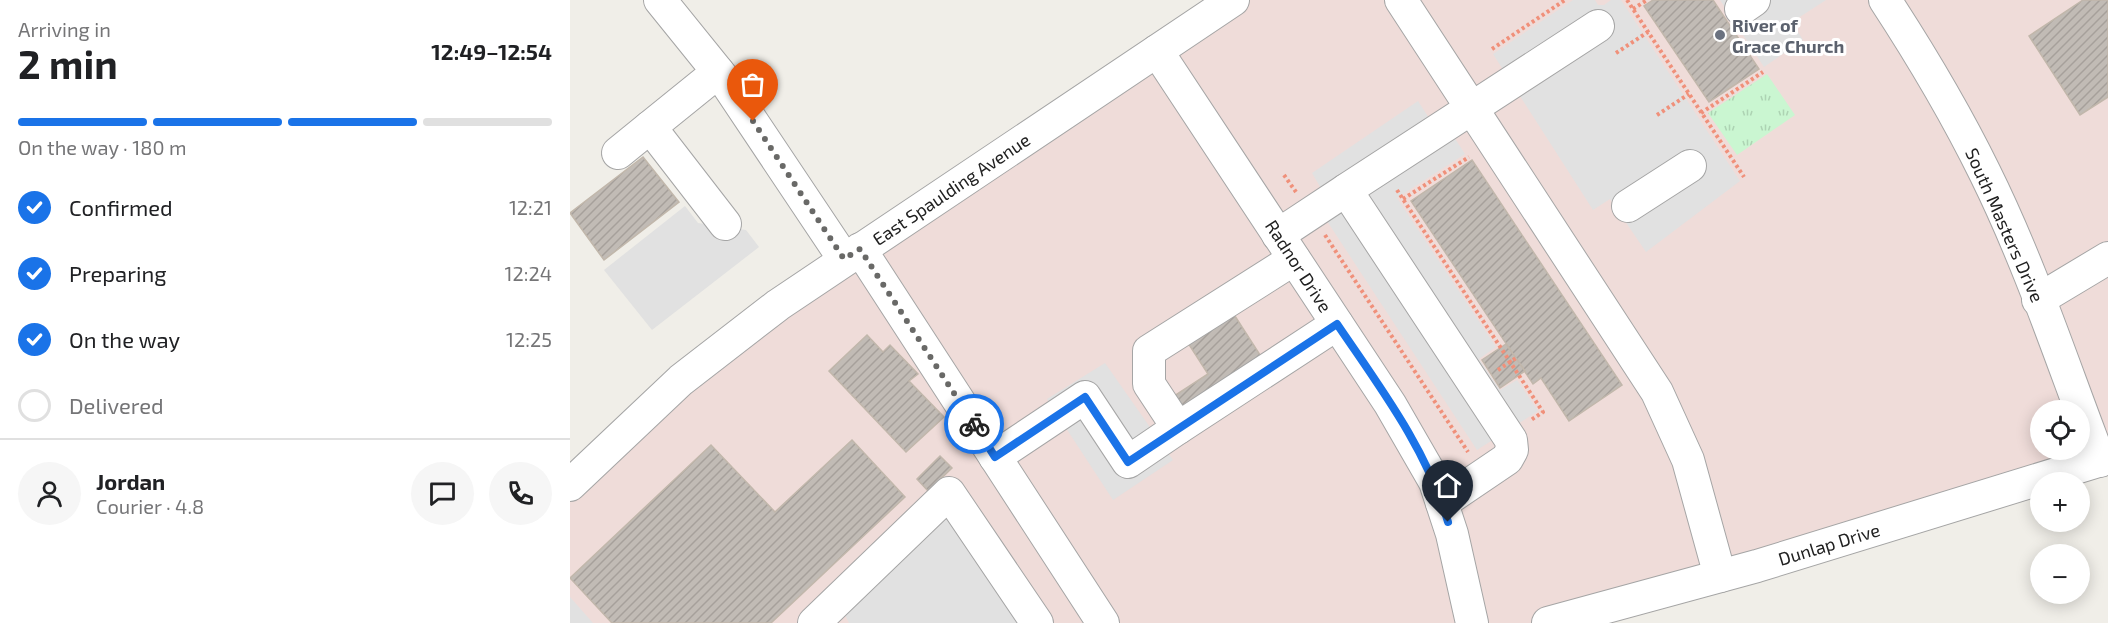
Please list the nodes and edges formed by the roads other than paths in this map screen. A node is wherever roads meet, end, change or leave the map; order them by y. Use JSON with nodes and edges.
{"nodes":[{"id":1,"x":660,"y":0,"type":"edge"},
{"id":2,"x":1233,"y":0,"type":"edge"},
{"id":3,"x":1401,"y":0,"type":"edge"},
{"id":4,"x":1885,"y":0,"type":"edge"},
{"id":5,"x":1598,"y":26,"type":"dead end"},
{"id":6,"x":1157,"y":51,"type":"junction"},
{"id":7,"x":718,"y":72,"type":"junction"},
{"id":8,"x":1472,"y":108,"type":"junction"},
{"id":9,"x":650,"y":127,"type":"junction"},
{"id":10,"x":618,"y":153,"type":"dead end"},
{"id":11,"x":1690,"y":166,"type":"dead end"},
{"id":12,"x":1346,"y":190,"type":"junction"},
{"id":13,"x":1629,"y":206,"type":"dead end"},
{"id":14,"x":725,"y":224,"type":"dead end"},
{"id":15,"x":1286,"y":247,"type":"junction"},
{"id":16,"x":852,"y":254,"type":"junction"},
{"id":17,"x":2108,"y":258,"type":"edge"},
{"id":18,"x":2038,"y":300,"type":"junction"},
{"id":19,"x":1337,"y":324,"type":"junction"},
{"id":20,"x":1178,"y":428,"type":"junction"},
{"id":21,"x":995,"y":457,"type":"junction"},
{"id":22,"x":2104,"y":460,"type":"edge"},
{"id":23,"x":570,"y":485,"type":"edge"},
{"id":24,"x":1442,"y":503,"type":"junction"},
{"id":25,"x":1720,"y":576,"type":"junction"},
{"id":26,"x":814,"y":623,"type":"edge"},
{"id":27,"x":1038,"y":623,"type":"edge"},
{"id":28,"x":1103,"y":623,"type":"edge"},
{"id":29,"x":1472,"y":623,"type":"edge"},
{"id":30,"x":1548,"y":623,"type":"edge"}],
"edges":[{"from":1,"to":7,"type":"street"},
{"from":2,"to":6,"type":"street","name":"East Spaulding Avenue"},
{"from":3,"to":8,"type":"street"},
{"from":4,"to":18,"type":"street","name":"South Masters Drive"},
{"from":5,"to":8,"type":"street"},
{"from":6,"to":15,"type":"street","name":"Radnor Drive"},
{"from":6,"to":16,"type":"street","name":"East Spaulding Avenue"},
{"from":7,"to":9,"type":"street"},
{"from":7,"to":16,"type":"street"},
{"from":8,"to":12,"type":"street"},
{"from":8,"to":25,"type":"street"},
{"from":9,"to":10,"type":"street"},
{"from":9,"to":14,"type":"street"},
{"from":11,"to":13,"type":"street"},
{"from":12,"to":15,"type":"street"},
{"from":12,"to":24,"type":"street"},
{"from":15,"to":19,"type":"street","name":"Radnor Drive"},
{"from":15,"to":20,"type":"street"},
{"from":16,"to":21,"type":"street"},
{"from":16,"to":23,"type":"street","name":"East Spaulding Avenue"},
{"from":17,"to":18,"type":"street"},
{"from":18,"to":22,"type":"street","name":"South Masters Drive"},
{"from":19,"to":20,"type":"street"},
{"from":19,"to":24,"type":"street","name":"Radnor Drive"},
{"from":20,"to":21,"type":"street"},
{"from":21,"to":28,"type":"street"},
{"from":22,"to":25,"type":"street","name":"Dunlap Drive"},
{"from":24,"to":29,"type":"street","name":"Radnor Drive"},
{"from":25,"to":30,"type":"street","name":"Dunlap Drive"},
{"from":26,"to":27,"type":"street"}]}
